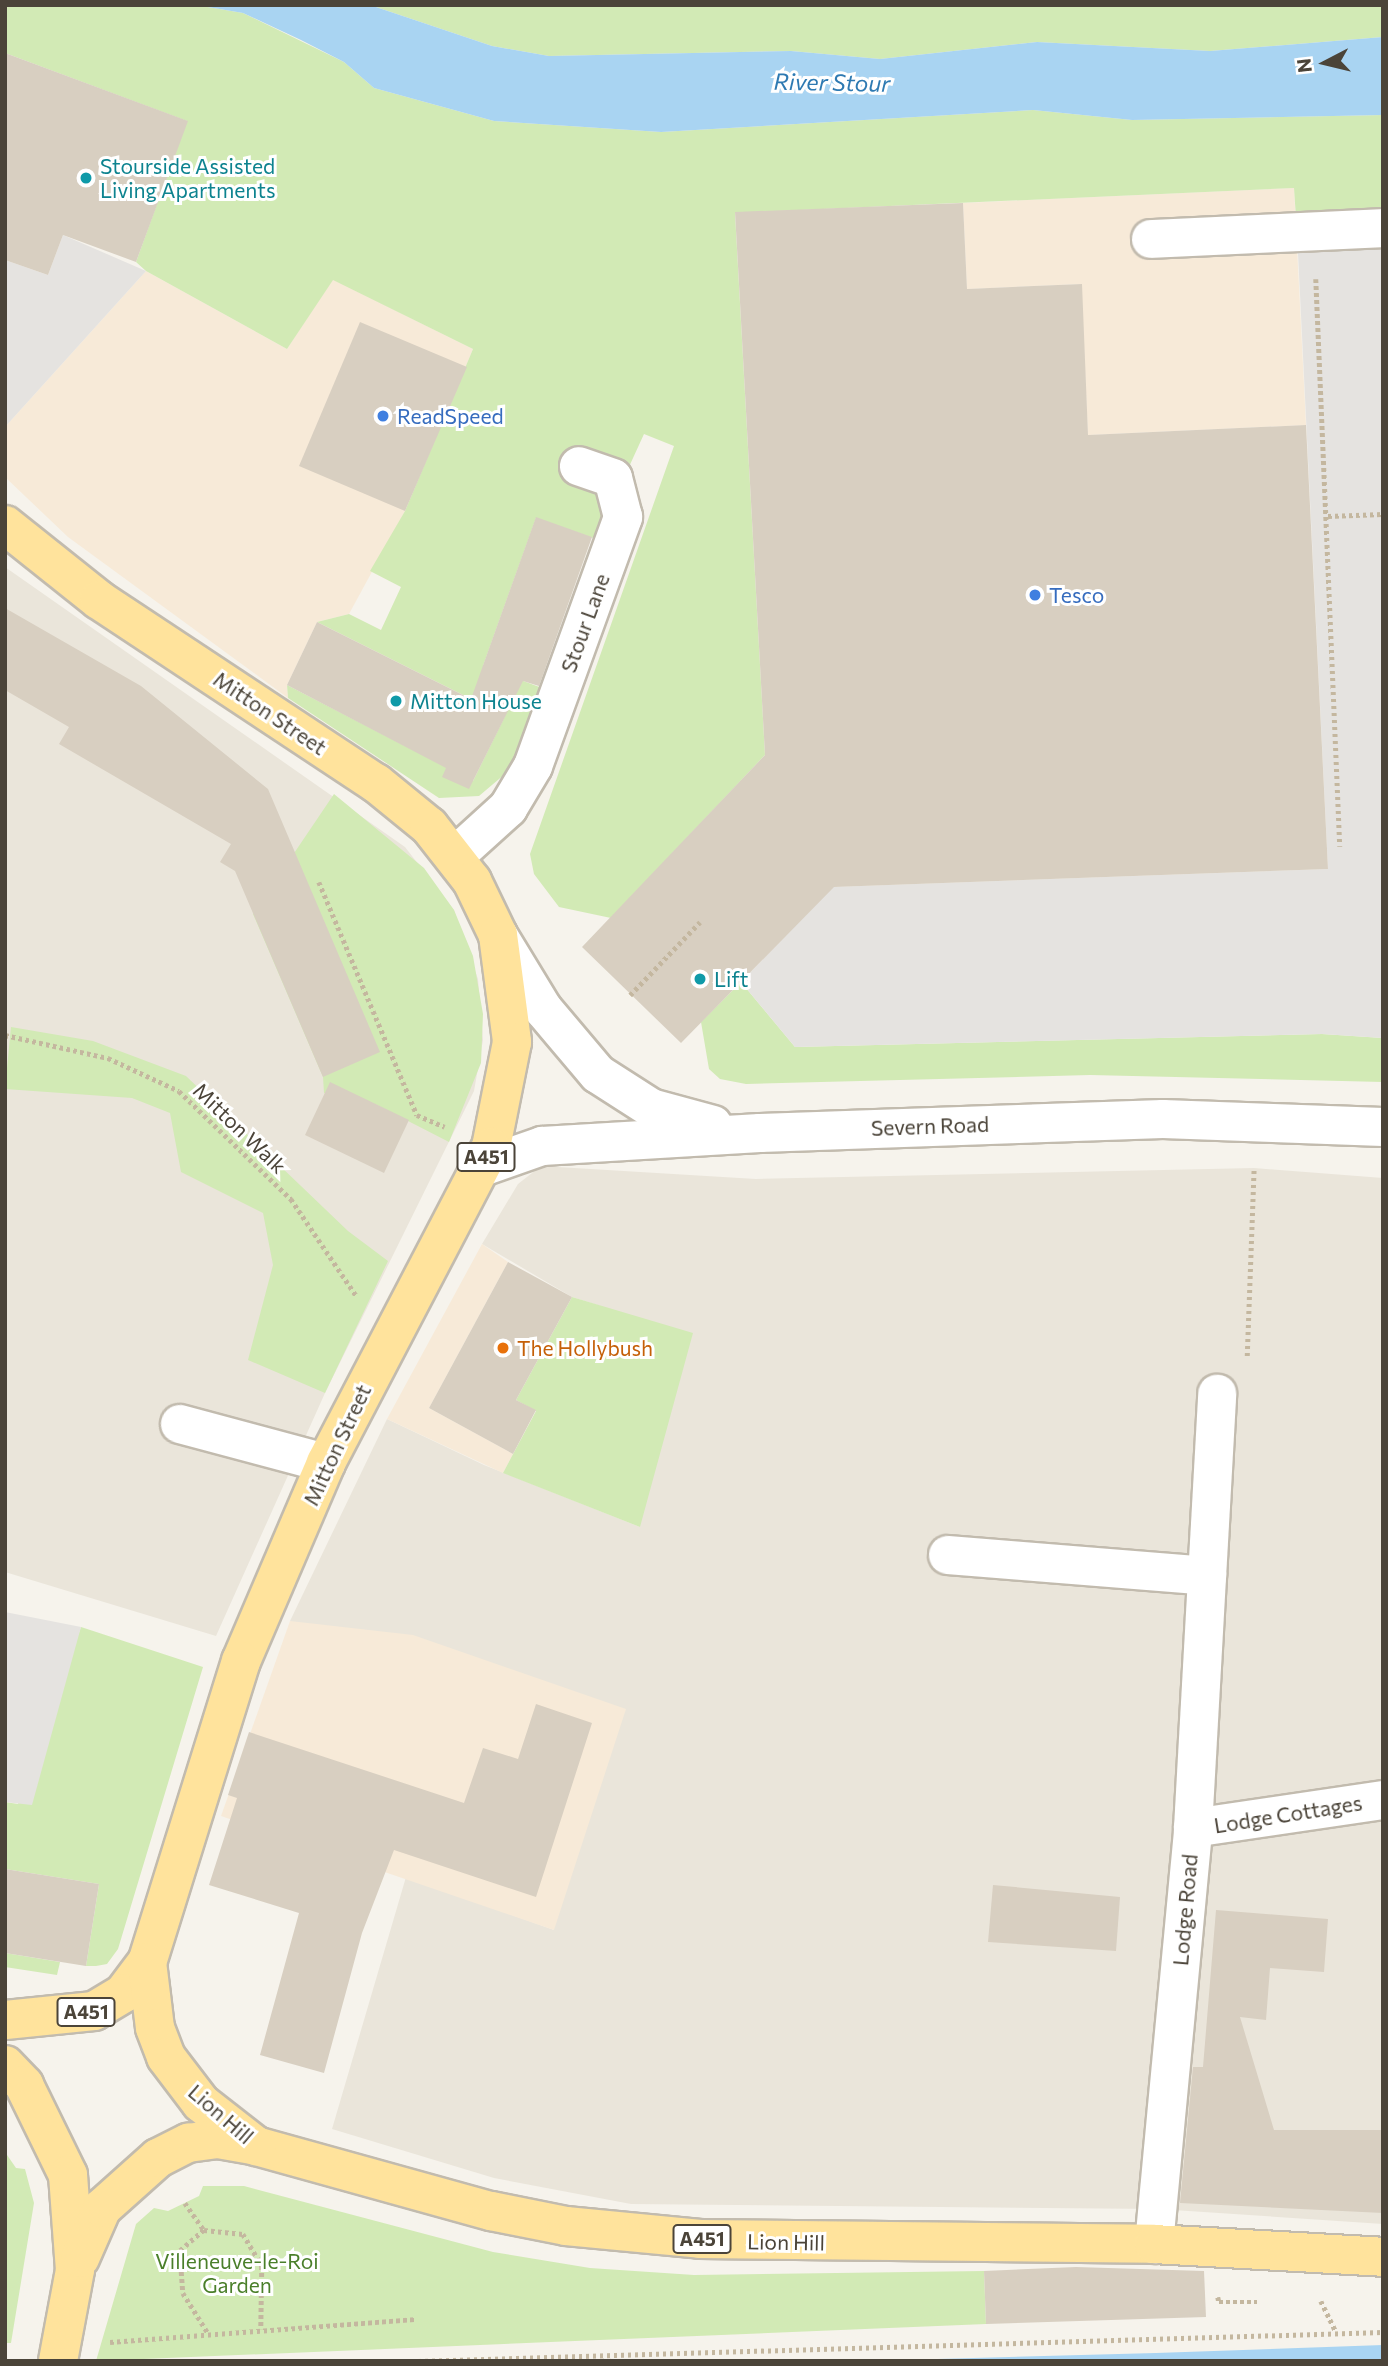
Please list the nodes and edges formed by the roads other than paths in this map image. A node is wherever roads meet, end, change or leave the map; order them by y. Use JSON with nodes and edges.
{"nodes":[{"id":1,"x":1383,"y":228,"type":"edge"},
{"id":2,"x":1151,"y":239,"type":"dead end"},
{"id":3,"x":579,"y":466,"type":"dead end"},
{"id":4,"x":5,"y":525,"type":"edge"},
{"id":5,"x":455,"y":856,"type":"junction"},
{"id":6,"x":498,"y":935,"type":"junction"},
{"id":7,"x":1383,"y":1128,"type":"edge"},
{"id":8,"x":760,"y":1133,"type":"junction"},
{"id":9,"x":482,"y":1167,"type":"junction"},
{"id":10,"x":1217,"y":1394,"type":"road end"},
{"id":11,"x":180,"y":1424,"type":"dead end"},
{"id":12,"x":327,"y":1463,"type":"junction"},
{"id":13,"x":948,"y":1555,"type":"dead end"},
{"id":14,"x":1207,"y":1576,"type":"junction"},
{"id":15,"x":1383,"y":1800,"type":"edge"},
{"id":16,"x":1193,"y":1828,"type":"junction"},
{"id":17,"x":147,"y":1962,"type":"junction"},
{"id":18,"x":5,"y":2020,"type":"edge"},
{"id":19,"x":5,"y":2065,"type":"edge"},
{"id":20,"x":256,"y":2146,"type":"junction"},
{"id":21,"x":1154,"y":2244,"type":"junction"},
{"id":22,"x":1383,"y":2257,"type":"edge"},
{"id":23,"x":75,"y":2270,"type":"junction"},
{"id":24,"x":58,"y":2358,"type":"edge"}],
"edges":[{"from":1,"to":2,"type":"street"},
{"from":3,"to":5,"type":"street","name":"Stour Lane"},
{"from":4,"to":5,"type":"main road","name":"Mitton Street","number":"A451"},
{"from":5,"to":6,"type":"main road","name":"Mitton Street","number":"A451"},
{"from":6,"to":8,"type":"street","name":"Mitton Street"},
{"from":6,"to":9,"type":"main road","name":"Mitton Street","number":"A451"},
{"from":7,"to":8,"type":"street","name":"Severn Road"},
{"from":8,"to":9,"type":"street","name":"Severn Road"},
{"from":9,"to":12,"type":"main road","name":"Mitton Street","number":"A451"},
{"from":10,"to":14,"type":"street","name":"Lodge Road"},
{"from":11,"to":12,"type":"street"},
{"from":12,"to":17,"type":"main road","name":"Mitton Street","number":"A451"},
{"from":13,"to":14,"type":"street"},
{"from":14,"to":16,"type":"street","name":"Lodge Road"},
{"from":15,"to":16,"type":"street","name":"Lodge Cottages"},
{"from":16,"to":21,"type":"street","name":"Lodge Road"},
{"from":17,"to":18,"type":"main road","number":"A451"},
{"from":17,"to":20,"type":"main road","name":"Lion Hill","number":"A451"},
{"from":19,"to":23,"type":"main road"},
{"from":20,"to":21,"type":"main road","name":"Lion Hill","number":"A451"},
{"from":20,"to":23,"type":"main road"},
{"from":21,"to":22,"type":"main road","name":"Lion Hill","number":"A451"},
{"from":23,"to":24,"type":"main road"}]}
